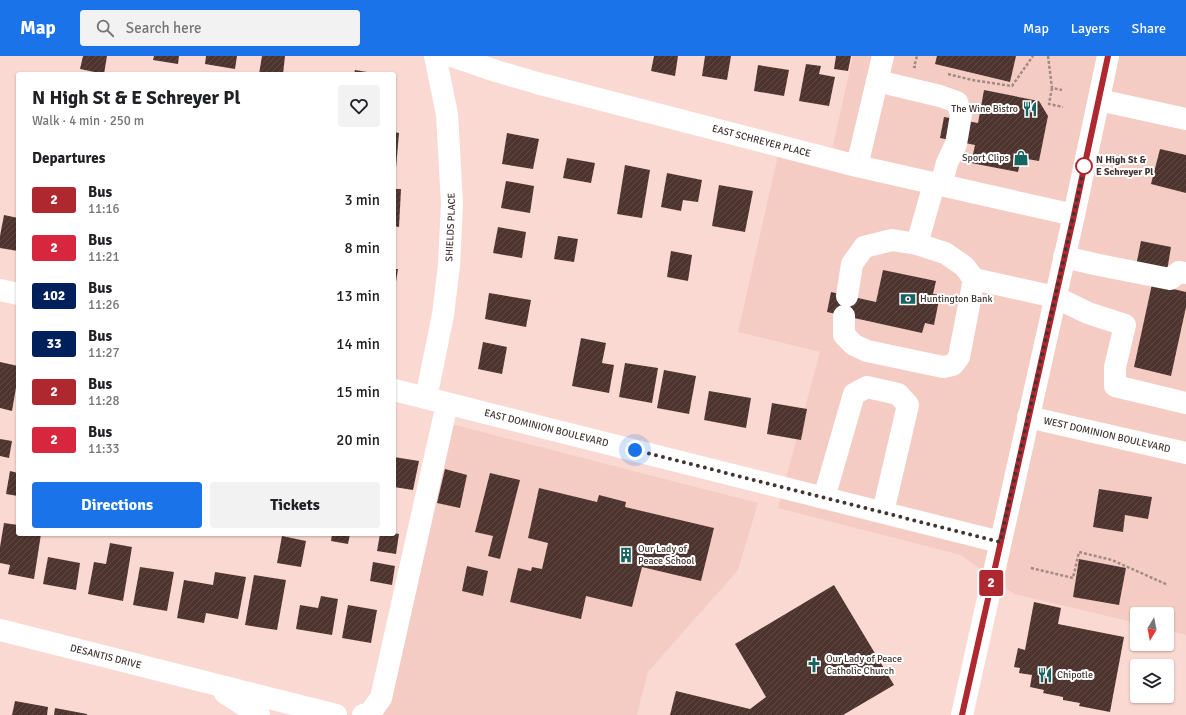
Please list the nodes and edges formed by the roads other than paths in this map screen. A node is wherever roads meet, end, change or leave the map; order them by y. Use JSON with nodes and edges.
{"nodes":[{"id":1,"x":435,"y":56,"type":"edge"},
{"id":2,"x":452,"y":56,"type":"edge"},
{"id":3,"x":882,"y":56,"type":"edge"},
{"id":4,"x":1108,"y":56,"type":"edge"},
{"id":5,"x":877,"y":81,"type":"junction"},
{"id":6,"x":1099,"y":100,"type":"junction"},
{"id":7,"x":1186,"y":119,"type":"edge"},
{"id":8,"x":857,"y":166,"type":"junction"},
{"id":9,"x":938,"y":184,"type":"junction"},
{"id":10,"x":1074,"y":215,"type":"junction"},
{"id":11,"x":918,"y":244,"type":"junction"},
{"id":12,"x":1064,"y":257,"type":"junction"},
{"id":13,"x":1186,"y":273,"type":"edge"},
{"id":14,"x":974,"y":280,"type":"junction"},
{"id":15,"x":0,"y":290,"type":"edge"},
{"id":16,"x":16,"y":294,"type":"edge"},
{"id":17,"x":1055,"y":297,"type":"junction"},
{"id":18,"x":396,"y":390,"type":"edge"},
{"id":19,"x":426,"y":398,"type":"junction"},
{"id":20,"x":1186,"y":403,"type":"edge"},
{"id":21,"x":447,"y":404,"type":"junction"},
{"id":22,"x":1028,"y":417,"type":"junction"},
{"id":23,"x":1186,"y":453,"type":"edge"},
{"id":24,"x":824,"y":498,"type":"junction"},
{"id":25,"x":883,"y":512,"type":"junction"},
{"id":26,"x":1000,"y":542,"type":"junction"},
{"id":27,"x":0,"y":630,"type":"edge"},
{"id":28,"x":211,"y":683,"type":"junction"},
{"id":29,"x":259,"y":715,"type":"edge"},
{"id":30,"x":336,"y":715,"type":"edge"},
{"id":31,"x":363,"y":715,"type":"edge"},
{"id":32,"x":962,"y":715,"type":"edge"}],
"edges":[{"from":1,"to":19,"type":"street","name":"SHIELDS PLACE"},
{"from":2,"to":8,"type":"street","name":"EAST SCHREYER PLACE"},
{"from":3,"to":5,"type":"street"},
{"from":4,"to":6,"type":"street"},
{"from":5,"to":8,"type":"street"},
{"from":5,"to":9,"type":"street"},
{"from":6,"to":7,"type":"street"},
{"from":6,"to":10,"type":"street"},
{"from":8,"to":9,"type":"street","name":"EAST SCHREYER PLACE"},
{"from":9,"to":10,"type":"street","name":"EAST SCHREYER PLACE"},
{"from":9,"to":11,"type":"street"},
{"from":10,"to":12,"type":"street"},
{"from":11,"to":14,"type":"street"},
{"from":11,"to":14,"type":"street"},
{"from":12,"to":13,"type":"street"},
{"from":12,"to":17,"type":"street"},
{"from":14,"to":17,"type":"street"},
{"from":15,"to":16,"type":"street"},
{"from":17,"to":20,"type":"street"},
{"from":17,"to":22,"type":"street"},
{"from":18,"to":19,"type":"street","name":"EAST DOMINION BOULEVARD"},
{"from":19,"to":21,"type":"street","name":"EAST DOMINION BOULEVARD"},
{"from":21,"to":24,"type":"street","name":"EAST DOMINION BOULEVARD"},
{"from":21,"to":31,"type":"street"},
{"from":22,"to":23,"type":"street","name":"WEST DOMINION BOULEVARD"},
{"from":22,"to":26,"type":"street"},
{"from":24,"to":25,"type":"street","name":"EAST DOMINION BOULEVARD"},
{"from":24,"to":25,"type":"street"},
{"from":25,"to":26,"type":"street","name":"EAST DOMINION BOULEVARD"},
{"from":26,"to":32,"type":"street"},
{"from":27,"to":28,"type":"street","name":"DESANTIS DRIVE"},
{"from":28,"to":29,"type":"street","name":"DESANTIS DRIVE"},
{"from":28,"to":30,"type":"street","name":"DESANTIS DRIVE"}]}
